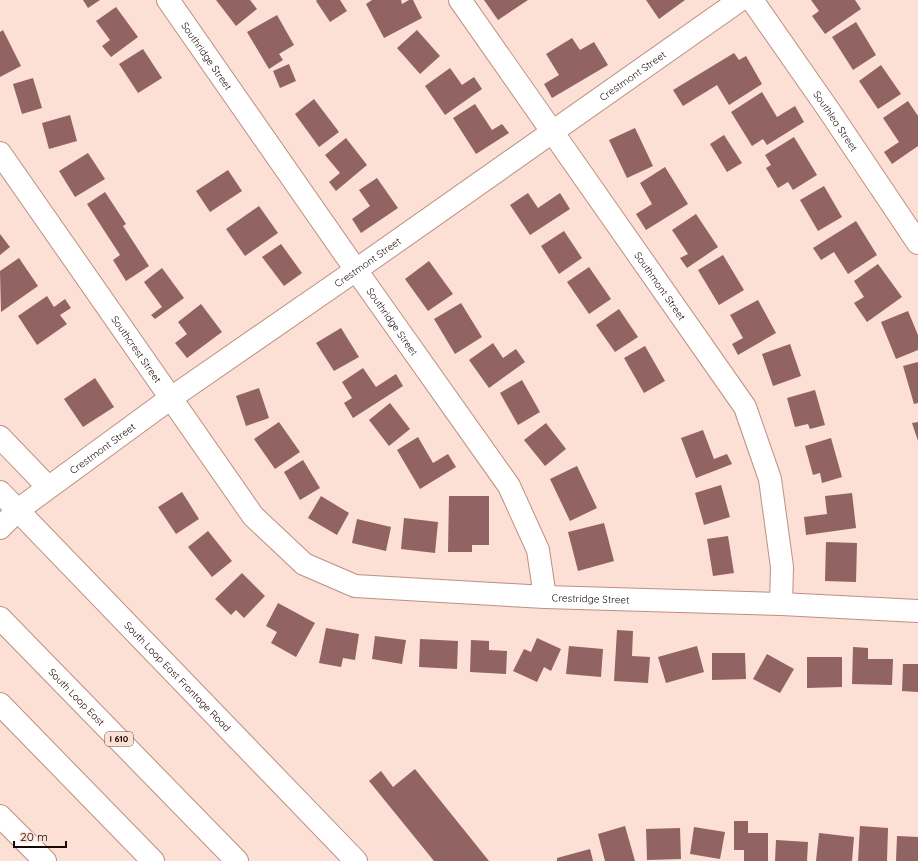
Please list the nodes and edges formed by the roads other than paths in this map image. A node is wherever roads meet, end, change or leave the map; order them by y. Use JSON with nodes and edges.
{"nodes":[{"id":1,"x":168,"y":0,"type":"edge"},
{"id":2,"x":460,"y":0,"type":"edge"},
{"id":3,"x":740,"y":0,"type":"edge"},
{"id":4,"x":752,"y":0,"type":"edge"},
{"id":5,"x":552,"y":132,"type":"junction"},
{"id":6,"x":0,"y":153,"type":"edge"},
{"id":7,"x":918,"y":243,"type":"edge"},
{"id":8,"x":356,"y":270,"type":"junction"},
{"id":9,"x":172,"y":398,"type":"junction"},
{"id":10,"x":0,"y":437,"type":"edge"},
{"id":11,"x":48,"y":487,"type":"junction"},
{"id":12,"x":0,"y":492,"type":"edge"},
{"id":13,"x":18,"y":510,"type":"junction"},
{"id":14,"x":0,"y":528,"type":"edge"},
{"id":15,"x":278,"y":540,"type":"joint"},
{"id":16,"x":544,"y":597,"type":"junction"},
{"id":17,"x":781,"y":604,"type":"junction"},
{"id":18,"x":918,"y":611,"type":"edge"},
{"id":19,"x":0,"y":618,"type":"edge"},
{"id":20,"x":0,"y":704,"type":"edge"},
{"id":21,"x":0,"y":816,"type":"edge"},
{"id":22,"x":45,"y":861,"type":"edge"},
{"id":23,"x":153,"y":861,"type":"edge"},
{"id":24,"x":237,"y":861,"type":"edge"},
{"id":25,"x":356,"y":861,"type":"edge"}],
"edges":[{"from":1,"to":8,"type":"main road","name":"Southridge Street"},
{"from":2,"to":5,"type":"main road","name":"Southmont Street"},
{"from":3,"to":5,"type":"main road","name":"Crestmont Street"},
{"from":4,"to":7,"type":"main road","name":"Southlea Street"},
{"from":5,"to":8,"type":"main road","name":"Crestmont Street"},
{"from":5,"to":17,"type":"main road","name":"Southmont Street"},
{"from":6,"to":9,"type":"main road","name":"Southcrest Street"},
{"from":8,"to":9,"type":"main road","name":"Crestmont Street"},
{"from":8,"to":16,"type":"main road","name":"Southridge Street"},
{"from":9,"to":11,"type":"main road","name":"Crestmont Street"},
{"from":9,"to":15,"type":"main road","name":"Southcrest Street"},
{"from":10,"to":11,"type":"main road"},
{"from":11,"to":13,"type":"main road","name":"Crestmont Street"},
{"from":12,"to":13,"type":"main road","name":"South Loop East Frontage Road"},
{"from":13,"to":14,"type":"main road","name":"Crestmont Street"},
{"from":13,"to":25,"type":"main road","name":"South Loop East Frontage Road"},
{"from":15,"to":16,"type":"main road","name":"Crestridge Street"},
{"from":16,"to":17,"type":"main road","name":"Crestridge Street"},
{"from":17,"to":18,"type":"main road","name":"Crestridge Street"},
{"from":19,"to":24,"type":"main road","name":"South Loop East","number":"I 610"},
{"from":20,"to":23,"type":"main road"},
{"from":21,"to":22,"type":"main road"}]}
